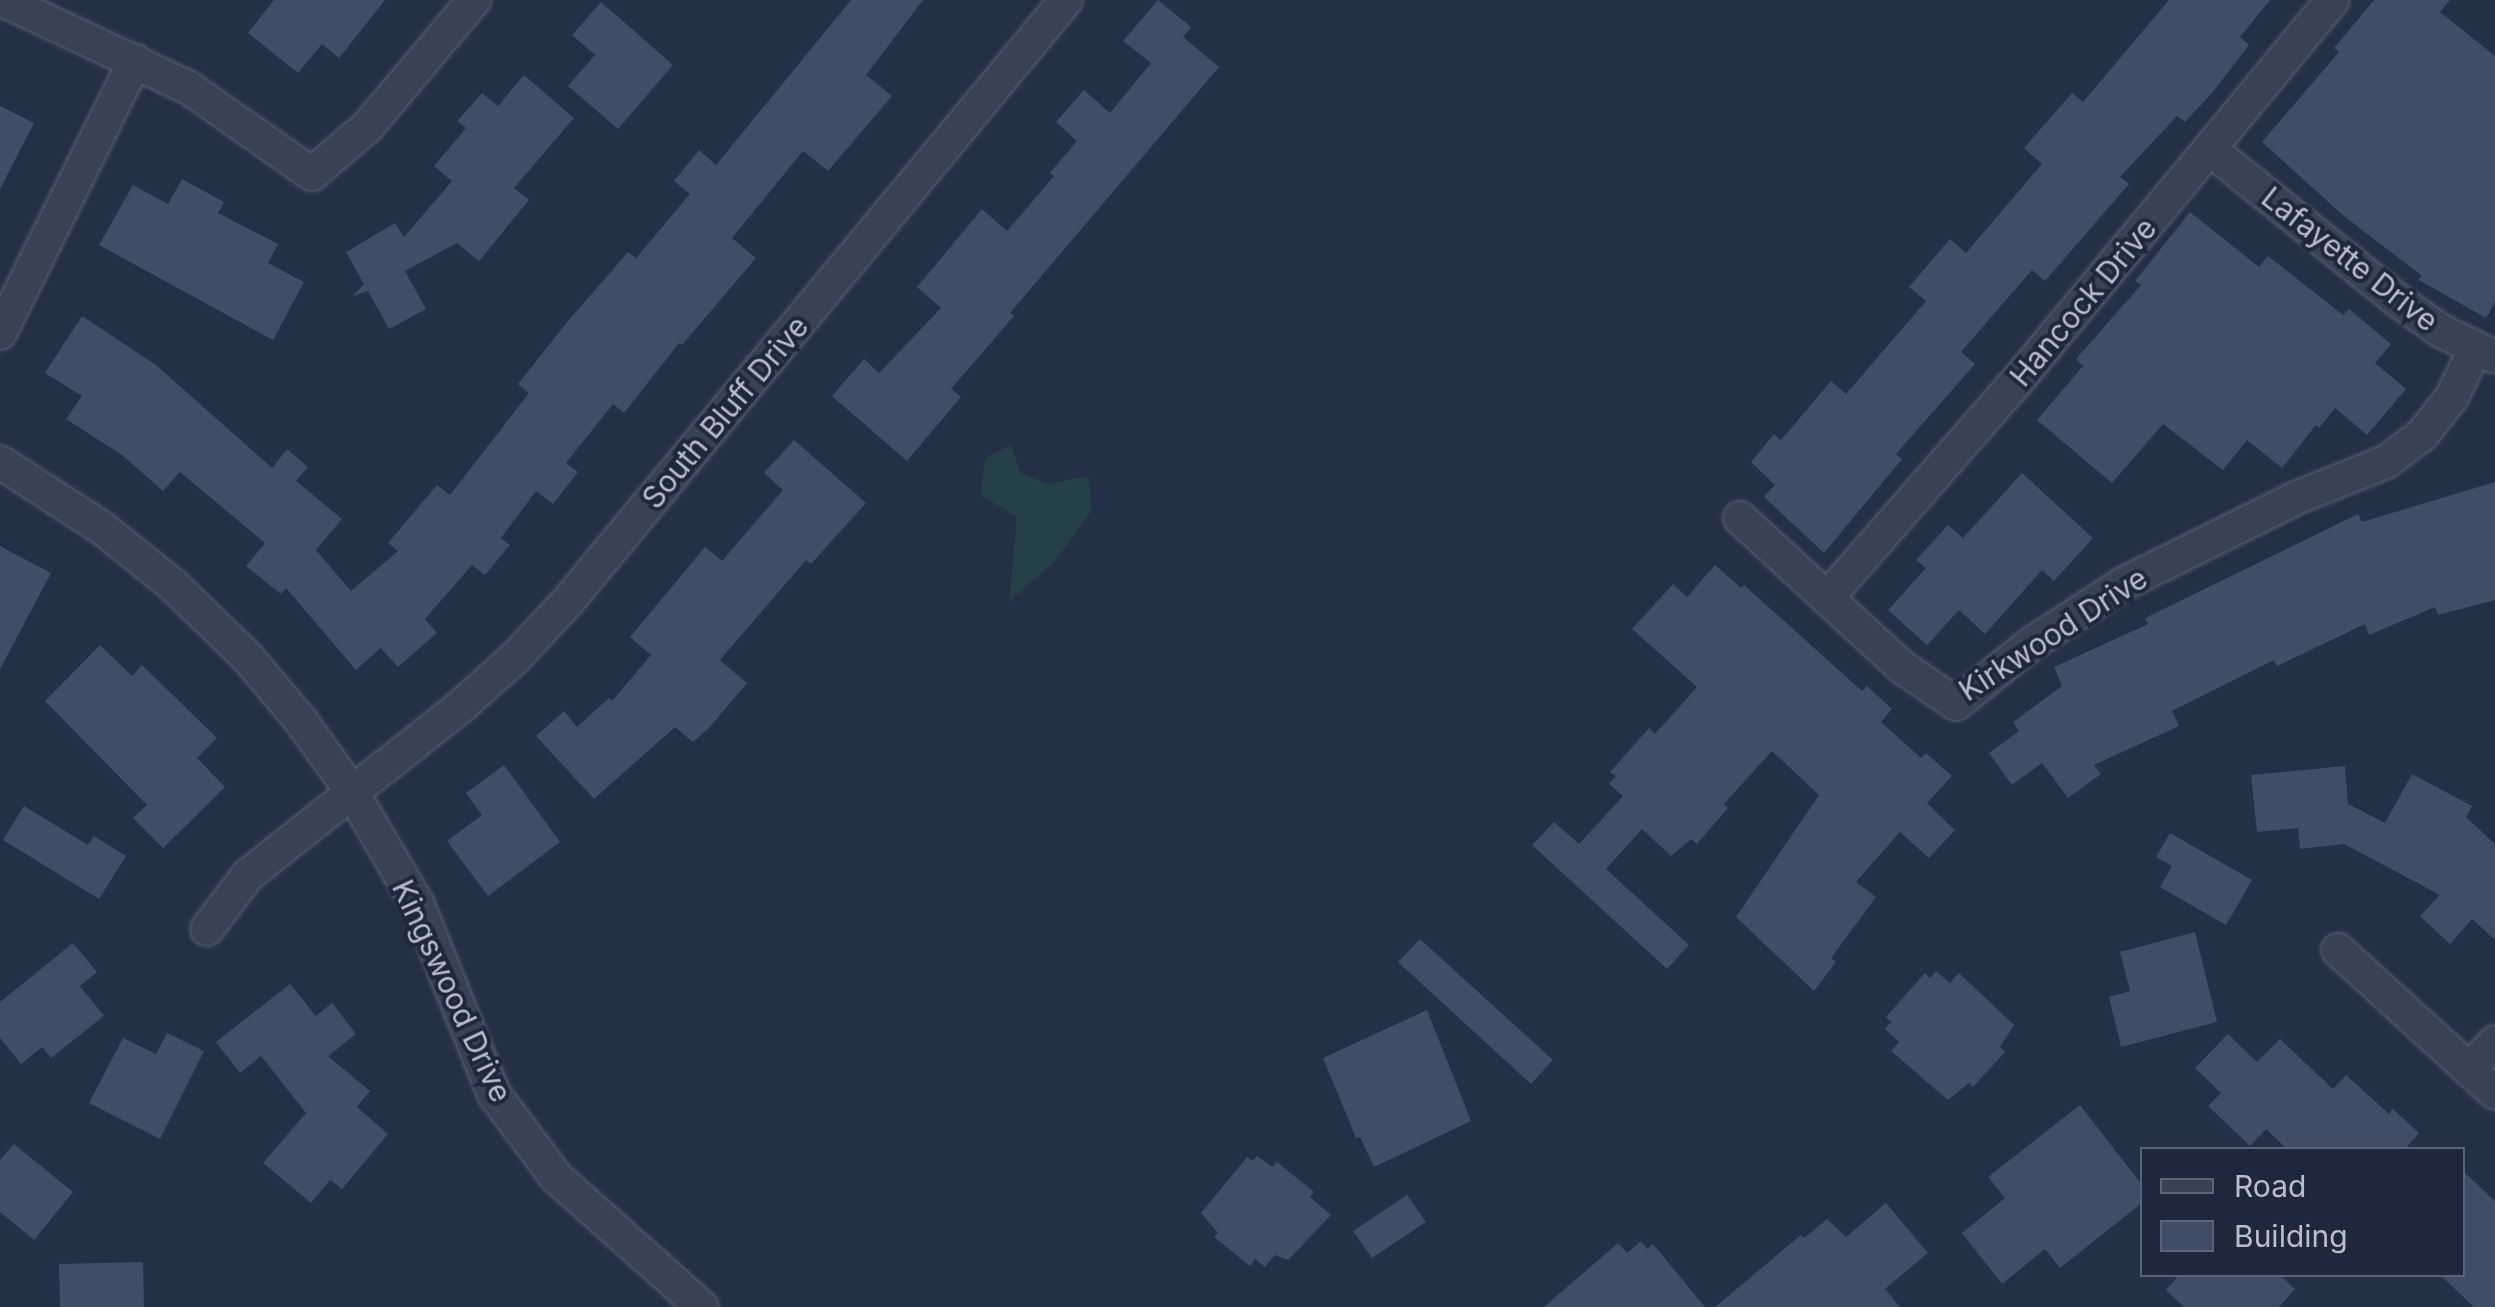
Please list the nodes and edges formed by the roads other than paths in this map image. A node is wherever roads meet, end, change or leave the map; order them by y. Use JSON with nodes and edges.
{"nodes":[{"id":1,"x":2,"y":0,"type":"edge"},
{"id":2,"x":474,"y":0,"type":"edge"},
{"id":3,"x":1066,"y":0,"type":"edge"},
{"id":4,"x":2333,"y":0,"type":"edge"},
{"id":5,"x":135,"y":61,"type":"junction"},
{"id":6,"x":2211,"y":150,"type":"junction"},
{"id":7,"x":0,"y":333,"type":"edge"},
{"id":8,"x":2485,"y":354,"type":"edge"},
{"id":9,"x":0,"y":462,"type":"edge"},
{"id":10,"x":1740,"y":518,"type":"dead end"},
{"id":11,"x":1827,"y":598,"type":"junction"},
{"id":12,"x":352,"y":792,"type":"junction"},
{"id":13,"x":207,"y":928,"type":"dead end"},
{"id":14,"x":2338,"y":950,"type":"dead end"},
{"id":15,"x":2495,"y":1042,"type":"edge"},
{"id":16,"x":2469,"y":1070,"type":"junction"},
{"id":17,"x":2495,"y":1094,"type":"edge"},
{"id":18,"x":702,"y":1307,"type":"edge"}],
"edges":[{"from":1,"to":5,"type":"street"},
{"from":2,"to":5,"type":"street"},
{"from":3,"to":12,"type":"street","name":"South Bluff Drive"},
{"from":4,"to":6,"type":"street","name":"Hancock Drive"},
{"from":5,"to":7,"type":"street"},
{"from":6,"to":8,"type":"street","name":"Lafayette Drive"},
{"from":6,"to":11,"type":"street","name":"Hancock Drive"},
{"from":8,"to":11,"type":"street","name":"Kirkwood Drive"},
{"from":9,"to":12,"type":"street","name":"Kingswood Drive"},
{"from":10,"to":11,"type":"street","name":"Kirkwood Drive"},
{"from":12,"to":13,"type":"street","name":"South Bluff Drive"},
{"from":12,"to":18,"type":"street","name":"Kingswood Drive"},
{"from":14,"to":16,"type":"street"},
{"from":15,"to":16,"type":"street"},
{"from":16,"to":17,"type":"street"}]}
